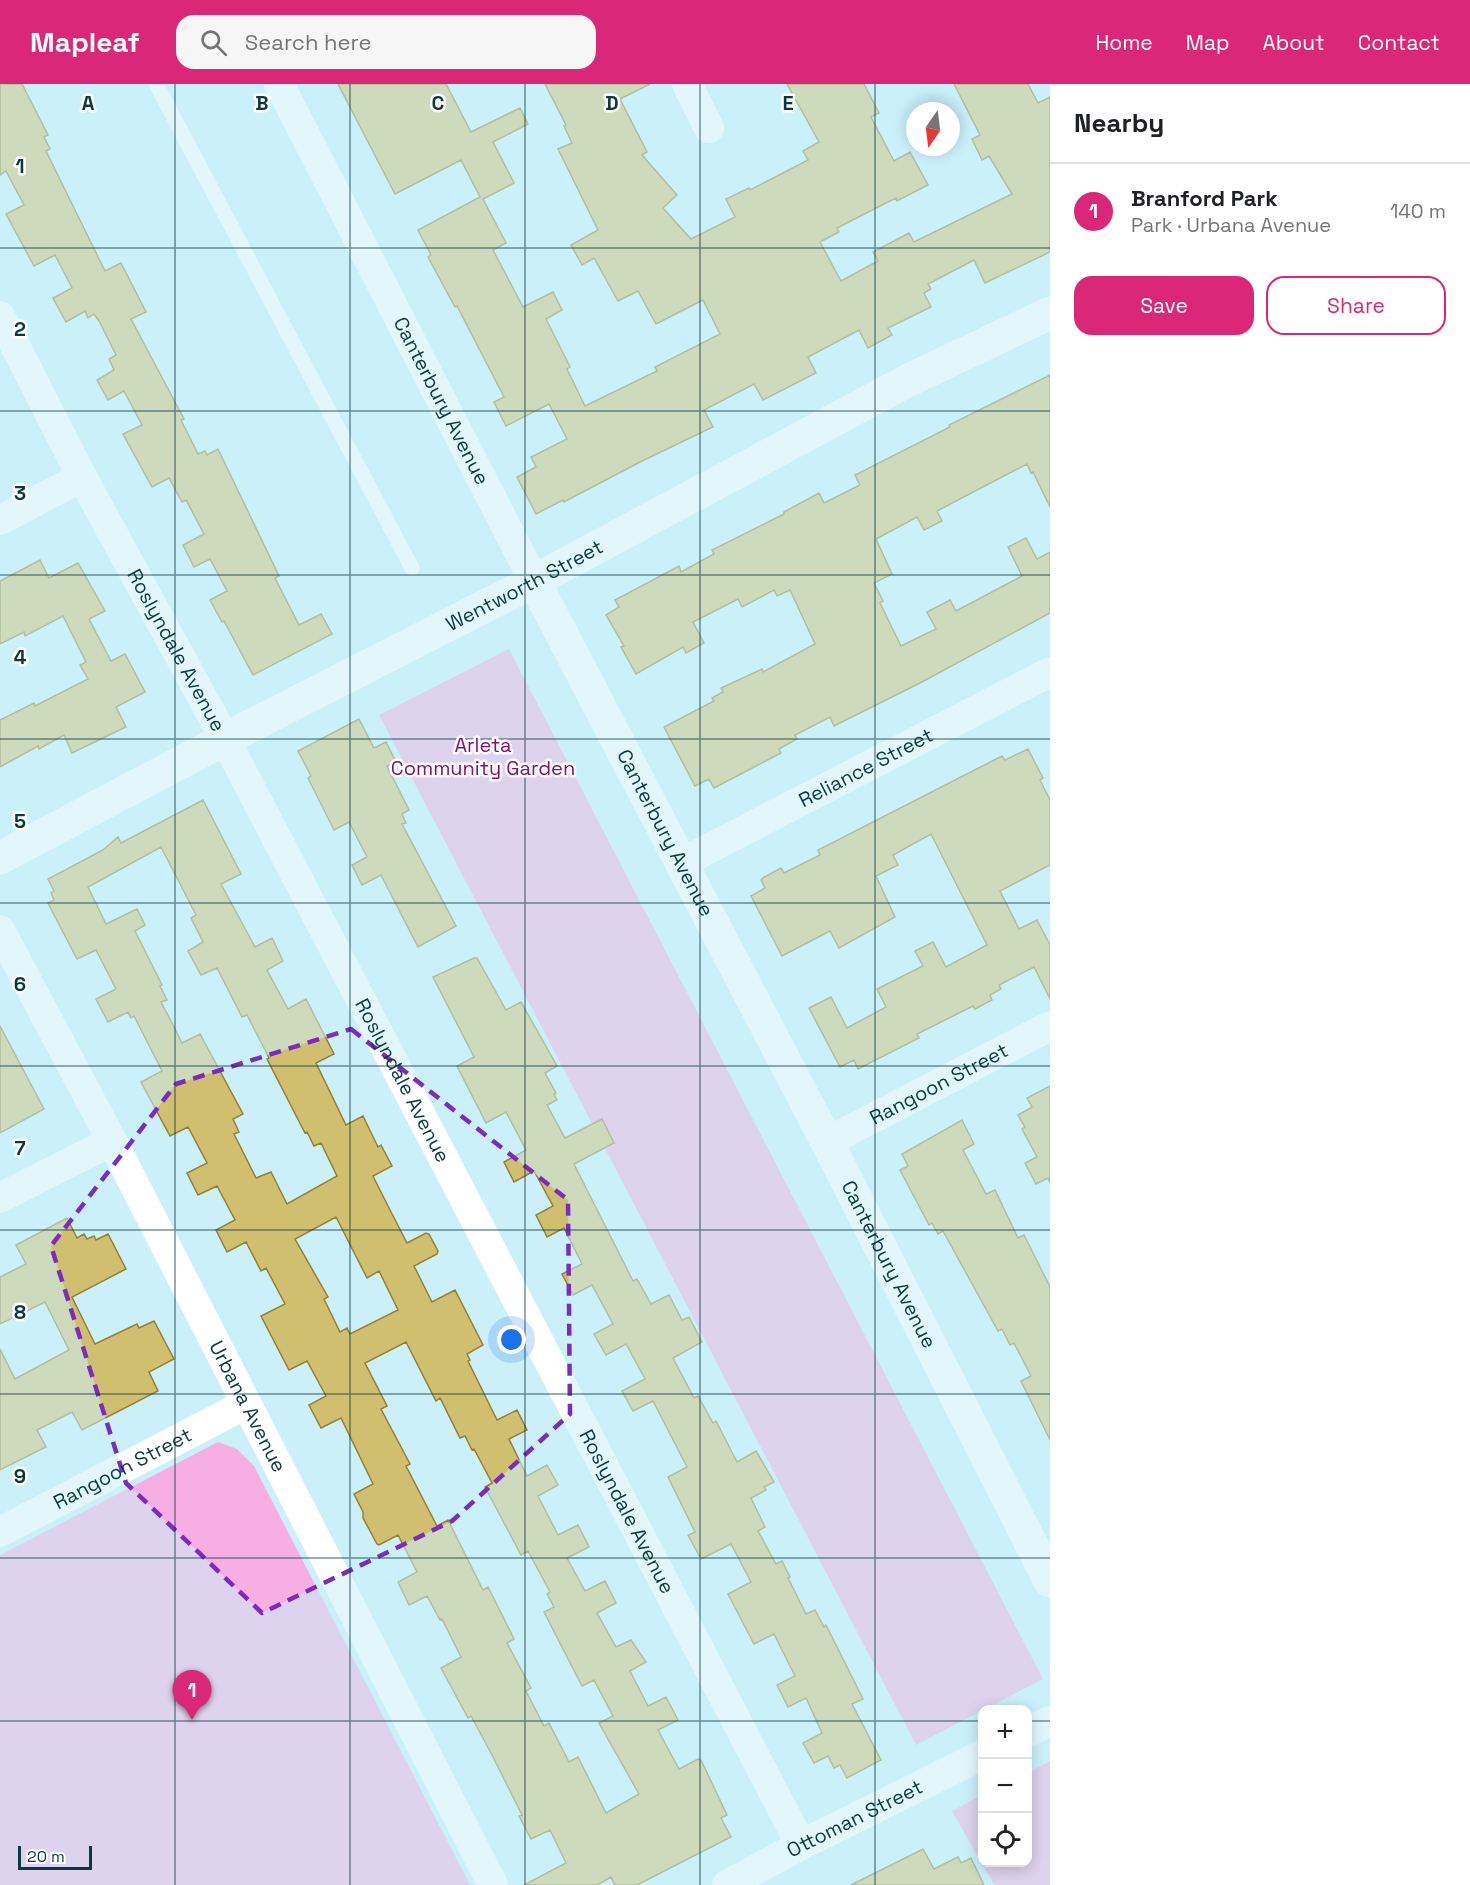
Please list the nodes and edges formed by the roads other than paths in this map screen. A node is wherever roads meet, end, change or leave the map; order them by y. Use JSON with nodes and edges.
{"nodes":[{"id":1,"x":156,"y":84,"type":"edge"},
{"id":2,"x":279,"y":84,"type":"edge"},
{"id":3,"x":687,"y":84,"type":"edge"},
{"id":4,"x":709,"y":128,"type":"dead end"},
{"id":5,"x":1050,"y":313,"type":"edge"},
{"id":6,"x":0,"y":316,"type":"edge"},
{"id":7,"x":82,"y":477,"type":"junction"},
{"id":8,"x":0,"y":520,"type":"edge"},
{"id":9,"x":412,"y":568,"type":"dead end"},
{"id":10,"x":534,"y":581,"type":"junction"},
{"id":11,"x":1050,"y":672,"type":"edge"},
{"id":12,"x":225,"y":739,"type":"junction"},
{"id":13,"x":0,"y":858,"type":"edge"},
{"id":14,"x":681,"y":863,"type":"junction"},
{"id":15,"x":0,"y":930,"type":"edge"},
{"id":16,"x":1050,"y":1026,"type":"edge"},
{"id":17,"x":112,"y":1141,"type":"junction"},
{"id":18,"x":827,"y":1142,"type":"junction"},
{"id":19,"x":0,"y":1198,"type":"edge"},
{"id":20,"x":246,"y":1404,"type":"junction"},
{"id":21,"x":0,"y":1532,"type":"edge"},
{"id":22,"x":1050,"y":1581,"type":"edge"},
{"id":23,"x":1050,"y":1721,"type":"edge"},
{"id":24,"x":1032,"y":1730,"type":"edge"},
{"id":25,"x":978,"y":1757,"type":"edge"},
{"id":26,"x":801,"y":1845,"type":"junction"},
{"id":27,"x":493,"y":1885,"type":"edge"},
{"id":28,"x":728,"y":1885,"type":"edge"}],
"edges":[{"from":1,"to":9,"type":"lane"},
{"from":2,"to":10,"type":"street","name":"Canterbury Avenue"},
{"from":3,"to":4,"type":"street"},
{"from":5,"to":10,"type":"street","name":"Wentworth Street"},
{"from":6,"to":7,"type":"street","name":"Roslyndale Avenue"},
{"from":7,"to":8,"type":"street"},
{"from":7,"to":12,"type":"street","name":"Roslyndale Avenue"},
{"from":10,"to":12,"type":"street","name":"Wentworth Street"},
{"from":10,"to":14,"type":"street","name":"Canterbury Avenue"},
{"from":11,"to":14,"type":"street","name":"Reliance Street"},
{"from":12,"to":13,"type":"street","name":"Wentworth Street"},
{"from":12,"to":26,"type":"street","name":"Roslyndale Avenue"},
{"from":14,"to":18,"type":"street","name":"Canterbury Avenue"},
{"from":15,"to":17,"type":"street","name":"Urbana Avenue"},
{"from":16,"to":18,"type":"street","name":"Rangoon Street"},
{"from":17,"to":19,"type":"street"},
{"from":17,"to":20,"type":"street","name":"Urbana Avenue"},
{"from":18,"to":22,"type":"street","name":"Canterbury Avenue"},
{"from":20,"to":21,"type":"street","name":"Rangoon Street"},
{"from":20,"to":27,"type":"street","name":"Urbana Avenue"},
{"from":23,"to":24,"type":"street"},
{"from":25,"to":26,"type":"street","name":"Ottoman Street"},
{"from":26,"to":28,"type":"street","name":"Ottoman Street"}]}
